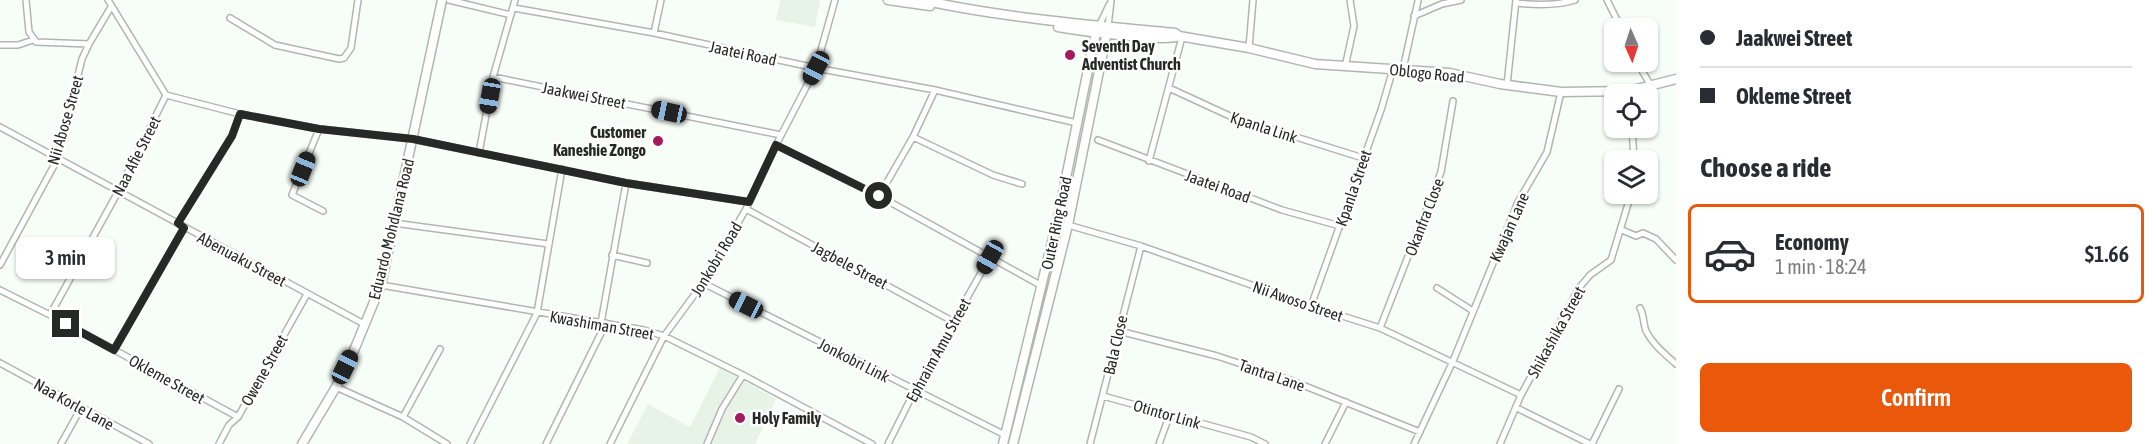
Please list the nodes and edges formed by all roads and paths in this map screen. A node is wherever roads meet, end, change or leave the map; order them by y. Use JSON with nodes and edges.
{"nodes":[{"id":1,"x":26,"y":0,"type":"edge"},
{"id":2,"x":108,"y":0,"type":"edge"},
{"id":3,"x":358,"y":0,"type":"edge"},
{"id":4,"x":442,"y":0,"type":"edge"},
{"id":5,"x":449,"y":0,"type":"edge"},
{"id":6,"x":515,"y":0,"type":"edge"},
{"id":7,"x":661,"y":0,"type":"edge"},
{"id":8,"x":835,"y":0,"type":"edge"},
{"id":9,"x":922,"y":0,"type":"edge"},
{"id":10,"x":1253,"y":0,"type":"edge"},
{"id":11,"x":1350,"y":0,"type":"edge"},
{"id":12,"x":1461,"y":0,"type":"edge"},
{"id":13,"x":1575,"y":0,"type":"edge"},
{"id":14,"x":1607,"y":0,"type":"edge"},
{"id":15,"x":893,"y":1,"type":"edge"},
{"id":16,"x":1418,"y":1,"type":"edge"},
{"id":17,"x":1111,"y":2,"type":"edge"},
{"id":18,"x":1516,"y":2,"type":"edge"},
{"id":19,"x":111,"y":7,"type":"junction"},
{"id":20,"x":514,"y":8,"type":"junction"},
{"id":21,"x":511,"y":15,"type":"junction"},
{"id":22,"x":1414,"y":16,"type":"junction"},
{"id":23,"x":230,"y":18,"type":"dead end"},
{"id":24,"x":1616,"y":18,"type":"edge"},
{"id":25,"x":1102,"y":30,"type":"junction"},
{"id":26,"x":654,"y":33,"type":"junction"},
{"id":27,"x":1180,"y":37,"type":"junction"},
{"id":28,"x":33,"y":40,"type":"junction"},
{"id":29,"x":89,"y":44,"type":"junction"},
{"id":30,"x":0,"y":45,"type":"edge"},
{"id":31,"x":1249,"y":48,"type":"junction"},
{"id":32,"x":1345,"y":67,"type":"junction"},
{"id":33,"x":816,"y":68,"type":"junction"},
{"id":34,"x":1393,"y":69,"type":"junction"},
{"id":35,"x":1403,"y":69,"type":"junction"},
{"id":36,"x":493,"y":77,"type":"junction"},
{"id":37,"x":1676,"y":79,"type":"edge"},
{"id":38,"x":1658,"y":84,"type":"edge"},
{"id":39,"x":1508,"y":85,"type":"junction"},
{"id":40,"x":1169,"y":88,"type":"junction"},
{"id":41,"x":935,"y":90,"type":"junction"},
{"id":42,"x":1561,"y":92,"type":"junction"},
{"id":43,"x":1604,"y":93,"type":"edge"},
{"id":44,"x":166,"y":95,"type":"junction"},
{"id":45,"x":1453,"y":101,"type":"dead end"},
{"id":46,"x":240,"y":114,"type":"junction"},
{"id":47,"x":1077,"y":123,"type":"junction"},
{"id":48,"x":0,"y":127,"type":"edge"},
{"id":49,"x":319,"y":129,"type":"junction"},
{"id":50,"x":781,"y":135,"type":"junction"},
{"id":51,"x":913,"y":137,"type":"junction"},
{"id":52,"x":413,"y":139,"type":"junction"},
{"id":53,"x":1098,"y":140,"type":"dead end"},
{"id":54,"x":776,"y":145,"type":"junction"},
{"id":55,"x":479,"y":153,"type":"junction"},
{"id":56,"x":1363,"y":158,"type":"junction"},
{"id":57,"x":57,"y":160,"type":"junction"},
{"id":58,"x":1149,"y":160,"type":"junction"},
{"id":59,"x":562,"y":169,"type":"junction"},
{"id":60,"x":626,"y":183,"type":"junction"},
{"id":61,"x":1022,"y":183,"type":"dead end"},
{"id":62,"x":118,"y":192,"type":"junction"},
{"id":63,"x":879,"y":196,"type":"junction"},
{"id":64,"x":749,"y":202,"type":"junction"},
{"id":65,"x":1628,"y":204,"type":"edge"},
{"id":66,"x":746,"y":209,"type":"junction"},
{"id":67,"x":323,"y":211,"type":"dead end"},
{"id":68,"x":178,"y":223,"type":"junction"},
{"id":69,"x":394,"y":223,"type":"junction"},
{"id":70,"x":1068,"y":225,"type":"junction"},
{"id":71,"x":1340,"y":226,"type":"junction"},
{"id":72,"x":184,"y":228,"type":"junction"},
{"id":73,"x":1622,"y":230,"type":"junction"},
{"id":74,"x":548,"y":244,"type":"junction"},
{"id":75,"x":1141,"y":246,"type":"junction"},
{"id":76,"x":3,"y":251,"type":"edge"},
{"id":77,"x":612,"y":255,"type":"junction"},
{"id":78,"x":990,"y":257,"type":"junction"},
{"id":79,"x":1676,"y":260,"type":"edge"},
{"id":80,"x":648,"y":263,"type":"dead end"},
{"id":81,"x":0,"y":265,"type":"edge"},
{"id":82,"x":704,"y":284,"type":"junction"},
{"id":83,"x":381,"y":285,"type":"junction"},
{"id":84,"x":1042,"y":286,"type":"junction"},
{"id":85,"x":1437,"y":288,"type":"dead end"},
{"id":86,"x":0,"y":290,"type":"edge"},
{"id":87,"x":307,"y":294,"type":"junction"},
{"id":88,"x":1311,"y":306,"type":"junction"},
{"id":89,"x":1640,"y":308,"type":"dead end"},
{"id":90,"x":1473,"y":312,"type":"junction"},
{"id":91,"x":537,"y":313,"type":"junction"},
{"id":92,"x":50,"y":315,"type":"junction"},
{"id":93,"x":954,"y":322,"type":"junction"},
{"id":94,"x":604,"y":323,"type":"junction"},
{"id":95,"x":364,"y":324,"type":"junction"},
{"id":96,"x":1380,"y":328,"type":"junction"},
{"id":97,"x":1119,"y":331,"type":"junction"},
{"id":98,"x":664,"y":336,"type":"junction"},
{"id":99,"x":440,"y":349,"type":"dead end"},
{"id":100,"x":114,"y":350,"type":"junction"},
{"id":101,"x":1453,"y":361,"type":"junction"},
{"id":102,"x":0,"y":363,"type":"edge"},
{"id":103,"x":1676,"y":364,"type":"edge"},
{"id":104,"x":743,"y":375,"type":"junction"},
{"id":105,"x":336,"y":387,"type":"junction"},
{"id":106,"x":1619,"y":389,"type":"dead end"},
{"id":107,"x":915,"y":390,"type":"junction"},
{"id":108,"x":1521,"y":395,"type":"junction"},
{"id":109,"x":1103,"y":396,"type":"junction"},
{"id":110,"x":1346,"y":402,"type":"junction"},
{"id":111,"x":81,"y":408,"type":"junction"},
{"id":112,"x":1516,"y":408,"type":"junction"},
{"id":113,"x":1170,"y":414,"type":"junction"},
{"id":114,"x":238,"y":417,"type":"junction"},
{"id":115,"x":403,"y":417,"type":"junction"},
{"id":116,"x":1420,"y":432,"type":"junction"},
{"id":117,"x":1251,"y":437,"type":"junction"},
{"id":118,"x":1004,"y":440,"type":"edge"},
{"id":119,"x":61,"y":444,"type":"edge"},
{"id":120,"x":149,"y":444,"type":"edge"},
{"id":121,"x":219,"y":444,"type":"edge"},
{"id":122,"x":302,"y":444,"type":"edge"},
{"id":123,"x":447,"y":444,"type":"edge"},
{"id":124,"x":470,"y":444,"type":"edge"},
{"id":125,"x":546,"y":444,"type":"edge"},
{"id":126,"x":610,"y":444,"type":"edge"},
{"id":127,"x":707,"y":444,"type":"edge"},
{"id":128,"x":872,"y":444,"type":"edge"},
{"id":129,"x":888,"y":444,"type":"edge"},
{"id":130,"x":1013,"y":444,"type":"edge"},
{"id":131,"x":1090,"y":444,"type":"edge"},
{"id":132,"x":1159,"y":444,"type":"edge"},
{"id":133,"x":1247,"y":444,"type":"edge"},
{"id":134,"x":1265,"y":444,"type":"edge"},
{"id":135,"x":1326,"y":444,"type":"edge"},
{"id":136,"x":1414,"y":444,"type":"edge"},
{"id":137,"x":1500,"y":444,"type":"edge"},
{"id":138,"x":1591,"y":444,"type":"edge"}],
"edges":[{"from":1,"to":28,"type":"street"},
{"from":2,"to":19,"type":"street","name":"Naa Afie Street"},
{"from":3,"to":23,"type":"street"},
{"from":4,"to":52,"type":"main road","name":"Eduardo Mohdlana Road"},
{"from":5,"to":21,"type":"street"},
{"from":6,"to":20,"type":"street"},
{"from":7,"to":26,"type":"street"},
{"from":8,"to":33,"type":"street","name":"Jonkobri Road"},
{"from":9,"to":25,"type":"main road","name":"Oblogo Road"},
{"from":10,"to":31,"type":"street"},
{"from":11,"to":32,"type":"street"},
{"from":12,"to":22,"type":"street"},
{"from":13,"to":18,"type":"street"},
{"from":14,"to":24,"type":"street"},
{"from":15,"to":25,"type":"main road","name":"Oblogo Road"},
{"from":16,"to":22,"type":"street"},
{"from":17,"to":25,"type":"street","name":"Outer Ring Road"},
{"from":17,"to":25,"type":"street","name":"Outer Ring Road"},
{"from":18,"to":39,"type":"street"},
{"from":19,"to":29,"type":"street","name":"Nii Abose Street"},
{"from":19,"to":44,"type":"street","name":"Naa Afie Street"},
{"from":20,"to":21,"type":"street"},
{"from":20,"to":26,"type":"street","name":"Jaatei Road"},
{"from":21,"to":36,"type":"street"},
{"from":22,"to":35,"type":"street"},
{"from":25,"to":27,"type":"main road","name":"Oblogo Road"},
{"from":25,"to":47,"type":"main road","name":"Outer Ring Road"},
{"from":25,"to":70,"type":"main road","name":"Outer Ring Road"},
{"from":26,"to":33,"type":"street","name":"Jaatei Road"},
{"from":27,"to":31,"type":"main road","name":"Oblogo Road"},
{"from":27,"to":40,"type":"street"},
{"from":28,"to":29,"type":"street"},
{"from":28,"to":30,"type":"street"},
{"from":29,"to":57,"type":"street","name":"Nii Abose Street"},
{"from":31,"to":32,"type":"main road","name":"Oblogo Road"},
{"from":32,"to":34,"type":"main road","name":"Oblogo Road"},
{"from":33,"to":41,"type":"street","name":"Jaatei Road"},
{"from":33,"to":50,"type":"street","name":"Jonkobri Road"},
{"from":34,"to":35,"type":"main road","name":"Oblogo Road"},
{"from":34,"to":56,"type":"street","name":"Kpanla Street"},
{"from":35,"to":39,"type":"main road","name":"Oblogo Road"},
{"from":36,"to":50,"type":"street","name":"Jaakwei Street"},
{"from":36,"to":55,"type":"street"},
{"from":37,"to":38,"type":"main road","name":"Oblogo Road"},
{"from":39,"to":42,"type":"main road","name":"Oblogo Road"},
{"from":40,"to":56,"type":"street","name":"Kpanla Link"},
{"from":40,"to":58,"type":"street"},
{"from":41,"to":47,"type":"street","name":"Jaatei Road"},
{"from":41,"to":51,"type":"street"},
{"from":42,"to":43,"type":"main road","name":"Oblogo Road"},
{"from":42,"to":90,"type":"street","name":"Kwajan Lane"},
{"from":44,"to":46,"type":"street"},
{"from":44,"to":62,"type":"street","name":"Naa Afie Street"},
{"from":45,"to":96,"type":"street","name":"Okanfra Close"},
{"from":46,"to":49,"type":"street"},
{"from":46,"to":68,"type":"street"},
{"from":47,"to":84,"type":"main road","name":"Outer Ring Road"},
{"from":48,"to":57,"type":"street","name":"Abenuaku Street"},
{"from":49,"to":52,"type":"street"},
{"from":49,"to":67,"type":"street"},
{"from":50,"to":54,"type":"street","name":"Jonkobri Road"},
{"from":51,"to":61,"type":"street"},
{"from":51,"to":63,"type":"street"},
{"from":52,"to":55,"type":"street"},
{"from":52,"to":69,"type":"main road","name":"Eduardo Mohdlana Road"},
{"from":53,"to":58,"type":"street","name":"Jaatei Road"},
{"from":54,"to":63,"type":"street"},
{"from":54,"to":64,"type":"street","name":"Jonkobri Road"},
{"from":55,"to":59,"type":"street"},
{"from":56,"to":71,"type":"street","name":"Kpanla Street"},
{"from":57,"to":62,"type":"street","name":"Abenuaku Street"},
{"from":57,"to":76,"type":"street","name":"Nii Abose Street"},
{"from":58,"to":71,"type":"street","name":"Jaatei Road"},
{"from":59,"to":60,"type":"street"},
{"from":59,"to":74,"type":"street"},
{"from":60,"to":64,"type":"street"},
{"from":60,"to":77,"type":"street"},
{"from":62,"to":68,"type":"street","name":"Abenuaku Street"},
{"from":62,"to":92,"type":"street","name":"Naa Afie Street"},
{"from":63,"to":78,"type":"street"},
{"from":64,"to":66,"type":"street","name":"Jonkobri Road"},
{"from":65,"to":73,"type":"street","name":"Shikashika Street"},
{"from":66,"to":82,"type":"street","name":"Jonkobri Road"},
{"from":66,"to":93,"type":"street","name":"Jagbele Street"},
{"from":68,"to":72,"type":"street","name":"Abenuaku Street"},
{"from":69,"to":74,"type":"street"},
{"from":69,"to":83,"type":"main road","name":"Eduardo Mohdlana Road"},
{"from":70,"to":75,"type":"street","name":"Nii Awoso Street"},
{"from":70,"to":130,"type":"main road","name":"Outer Ring Road"},
{"from":71,"to":88,"type":"street","name":"Kpanla Street"},
{"from":72,"to":87,"type":"street","name":"Abenuaku Street"},
{"from":72,"to":100,"type":"street"},
{"from":73,"to":79,"type":"street"},
{"from":73,"to":108,"type":"street","name":"Shikashika Street"},
{"from":74,"to":91,"type":"street"},
{"from":75,"to":88,"type":"street","name":"Nii Awoso Street"},
{"from":75,"to":97,"type":"street","name":"Bala Close"},
{"from":76,"to":81,"type":"street","name":"Nii Abose Street"},
{"from":77,"to":80,"type":"street"},
{"from":77,"to":94,"type":"street"},
{"from":78,"to":84,"type":"street"},
{"from":78,"to":93,"type":"street","name":"Ephraim Amu Street"},
{"from":82,"to":98,"type":"street","name":"Jonkobri Road"},
{"from":82,"to":107,"type":"street","name":"Jonkobri Link"},
{"from":83,"to":91,"type":"street","name":"Kwashiman Street"},
{"from":83,"to":95,"type":"main road","name":"Eduardo Mohdlana Road"},
{"from":84,"to":118,"type":"main road","name":"Outer Ring Road"},
{"from":85,"to":90,"type":"street"},
{"from":86,"to":92,"type":"street","name":"Okleme Street"},
{"from":87,"to":95,"type":"street","name":"Abenuaku Street"},
{"from":87,"to":114,"type":"street","name":"Owene Street"},
{"from":88,"to":96,"type":"street","name":"Nii Awoso Street"},
{"from":89,"to":103,"type":"street"},
{"from":90,"to":101,"type":"street","name":"Kwajan Lane"},
{"from":91,"to":94,"type":"street","name":"Kwashiman Street"},
{"from":91,"to":124,"type":"street"},
{"from":92,"to":100,"type":"street","name":"Okleme Street"},
{"from":93,"to":107,"type":"street","name":"Ephraim Amu Street"},
{"from":94,"to":98,"type":"street","name":"Kwashiman Street"},
{"from":94,"to":125,"type":"street"},
{"from":95,"to":105,"type":"main road","name":"Eduardo Mohdlana Road"},
{"from":96,"to":101,"type":"street","name":"Nii Awoso Street"},
{"from":97,"to":109,"type":"street","name":"Bala Close"},
{"from":97,"to":110,"type":"street","name":"Tantra Lane"},
{"from":98,"to":104,"type":"street","name":"Kwashiman Street"},
{"from":98,"to":126,"type":"street","name":"Jonkobri Road"},
{"from":99,"to":115,"type":"street"},
{"from":100,"to":114,"type":"street","name":"Okleme Street"},
{"from":101,"to":108,"type":"street","name":"Nii Awoso Street"},
{"from":101,"to":116,"type":"street","name":"Kwajan Lane"},
{"from":102,"to":111,"type":"street","name":"Naa Korle Lane"},
{"from":104,"to":127,"type":"street"},
{"from":104,"to":128,"type":"street","name":"Kwashiman Street"},
{"from":105,"to":115,"type":"street"},
{"from":105,"to":122,"type":"main road","name":"Eduardo Mohdlana Road"},
{"from":106,"to":138,"type":"street"},
{"from":107,"to":118,"type":"street","name":"Jonkobri Link"},
{"from":107,"to":129,"type":"street","name":"Ephraim Amu Street"},
{"from":108,"to":112,"type":"street","name":"Shikashika Street"},
{"from":109,"to":113,"type":"street","name":"Otintor Link"},
{"from":109,"to":131,"type":"street","name":"Bala Close"},
{"from":110,"to":116,"type":"street","name":"Tantra Lane"},
{"from":110,"to":135,"type":"street"},
{"from":111,"to":119,"type":"street"},
{"from":111,"to":120,"type":"street","name":"Naa Korle Lane"},
{"from":112,"to":137,"type":"street","name":"Shikashika Street"},
{"from":112,"to":138,"type":"street"},
{"from":113,"to":117,"type":"street","name":"Otintor Link"},
{"from":113,"to":132,"type":"street"},
{"from":114,"to":121,"type":"street","name":"Owene Street"},
{"from":115,"to":123,"type":"street"},
{"from":116,"to":136,"type":"street","name":"Kwajan Lane"},
{"from":117,"to":133,"type":"street"},
{"from":117,"to":134,"type":"street","name":"Otintor Link"}]}
